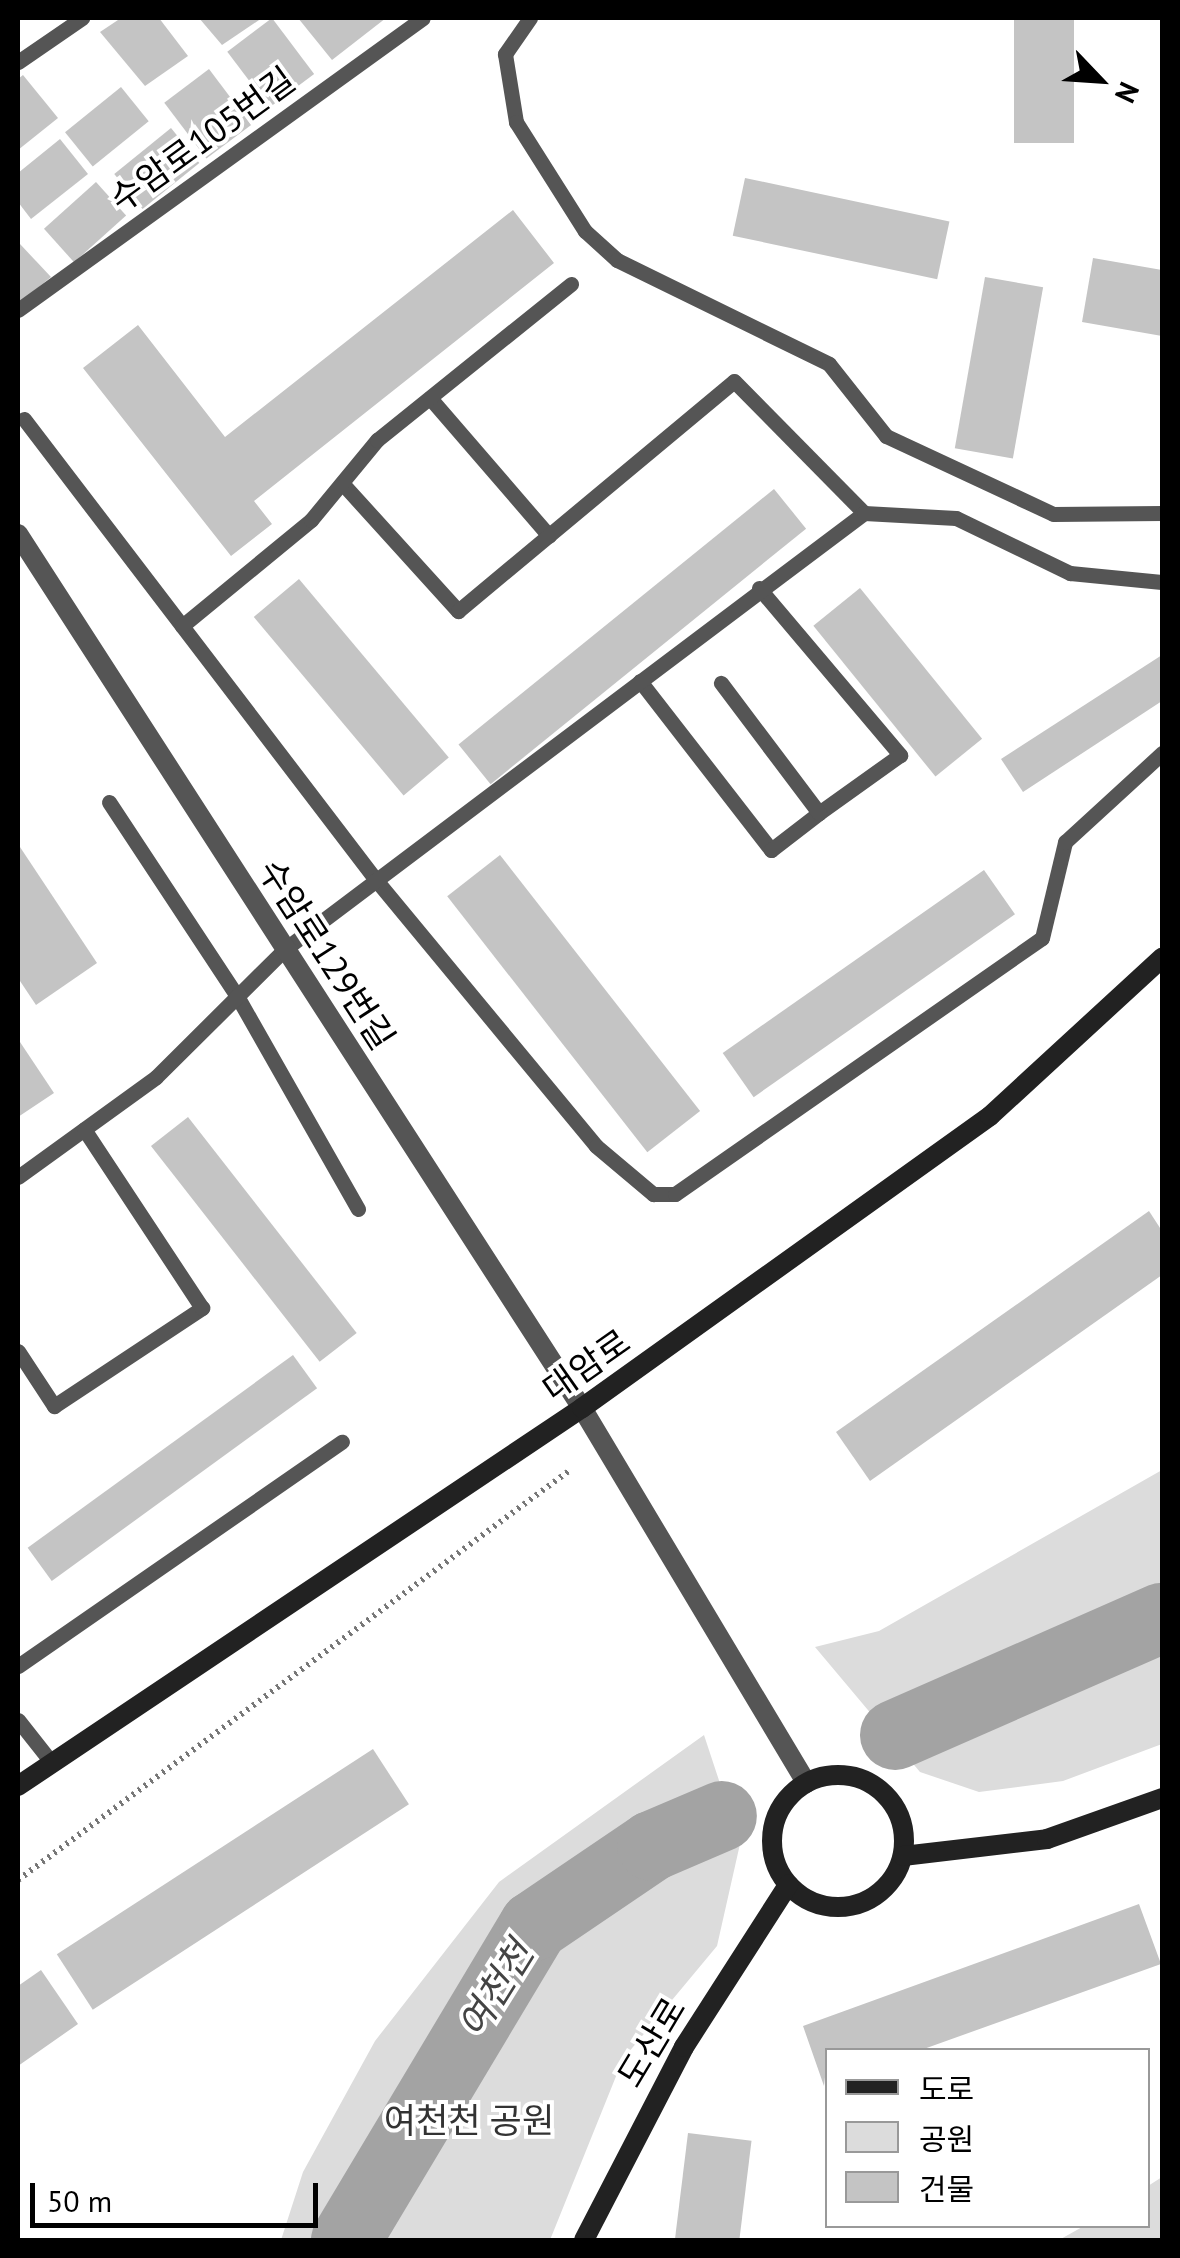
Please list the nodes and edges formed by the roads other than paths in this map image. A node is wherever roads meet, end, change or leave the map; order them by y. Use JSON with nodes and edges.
{"nodes":[{"id":1,"x":82,"y":18,"type":"edge"},
{"id":2,"x":423,"y":18,"type":"edge"},
{"id":3,"x":530,"y":18,"type":"edge"},
{"id":4,"x":18,"y":62,"type":"edge"},
{"id":5,"x":571,"y":284,"type":"dead end"},
{"id":6,"x":18,"y":310,"type":"edge"},
{"id":7,"x":430,"y":398,"type":"junction"},
{"id":8,"x":24,"y":419,"type":"dead end"},
{"id":9,"x":342,"y":483,"type":"junction"},
{"id":10,"x":1162,"y":512,"type":"edge"},
{"id":11,"x":864,"y":513,"type":"junction"},
{"id":12,"x":18,"y":534,"type":"edge"},
{"id":13,"x":549,"y":536,"type":"junction"},
{"id":14,"x":1162,"y":582,"type":"edge"},
{"id":15,"x":760,"y":588,"type":"junction"},
{"id":16,"x":182,"y":626,"type":"junction"},
{"id":17,"x":640,"y":682,"type":"junction"},
{"id":18,"x":720,"y":684,"type":"dead end"},
{"id":19,"x":1162,"y":753,"type":"edge"},
{"id":20,"x":109,"y":802,"type":"dead end"},
{"id":21,"x":819,"y":813,"type":"junction"},
{"id":22,"x":376,"y":880,"type":"junction"},
{"id":23,"x":285,"y":949,"type":"junction"},
{"id":24,"x":1162,"y":958,"type":"edge"},
{"id":25,"x":237,"y":996,"type":"junction"},
{"id":26,"x":84,"y":1129,"type":"junction"},
{"id":27,"x":18,"y":1177,"type":"edge"},
{"id":28,"x":358,"y":1209,"type":"dead end"},
{"id":29,"x":18,"y":1350,"type":"edge"},
{"id":30,"x":582,"y":1408,"type":"junction"},
{"id":31,"x":342,"y":1442,"type":"dead end"},
{"id":32,"x":18,"y":1666,"type":"edge"},
{"id":33,"x":18,"y":1720,"type":"edge"},
{"id":34,"x":52,"y":1763,"type":"junction"},
{"id":35,"x":806,"y":1783,"type":"junction"},
{"id":36,"x":18,"y":1786,"type":"edge"},
{"id":37,"x":1162,"y":1798,"type":"edge"},
{"id":38,"x":903,"y":1856,"type":"junction"},
{"id":39,"x":788,"y":1884,"type":"junction"},
{"id":40,"x":584,"y":2240,"type":"edge"}],
"edges":[{"from":1,"to":4,"type":"lane"},
{"from":2,"to":6,"type":"lane","name":"수암로105번길"},
{"from":3,"to":10,"type":"lane"},
{"from":5,"to":7,"type":"lane"},
{"from":7,"to":9,"type":"lane"},
{"from":7,"to":13,"type":"lane"},
{"from":8,"to":16,"type":"lane"},
{"from":9,"to":13,"type":"lane"},
{"from":9,"to":16,"type":"lane"},
{"from":11,"to":13,"type":"lane"},
{"from":11,"to":14,"type":"lane"},
{"from":11,"to":15,"type":"lane"},
{"from":12,"to":23,"type":"street","name":"수암로129번길"},
{"from":15,"to":17,"type":"lane"},
{"from":15,"to":21,"type":"lane"},
{"from":16,"to":22,"type":"lane"},
{"from":17,"to":21,"type":"lane"},
{"from":17,"to":22,"type":"lane"},
{"from":18,"to":21,"type":"lane"},
{"from":19,"to":22,"type":"lane"},
{"from":20,"to":25,"type":"lane"},
{"from":22,"to":23,"type":"lane"},
{"from":23,"to":25,"type":"lane"},
{"from":23,"to":30,"type":"street","name":"수암로129번길"},
{"from":24,"to":30,"type":"street","name":"대암로"},
{"from":25,"to":26,"type":"lane"},
{"from":25,"to":28,"type":"lane"},
{"from":26,"to":27,"type":"lane"},
{"from":26,"to":29,"type":"lane"},
{"from":30,"to":34,"type":"street","name":"대암로"},
{"from":30,"to":35,"type":"street","name":"수암로129번길"},
{"from":31,"to":32,"type":"lane"},
{"from":33,"to":34,"type":"lane"},
{"from":34,"to":36,"type":"street","name":"대암로"},
{"from":35,"to":38,"type":"street"},
{"from":35,"to":39,"type":"street"},
{"from":37,"to":38,"type":"street"},
{"from":38,"to":39,"type":"street"},
{"from":39,"to":40,"type":"street","name":"도산로"}]}
